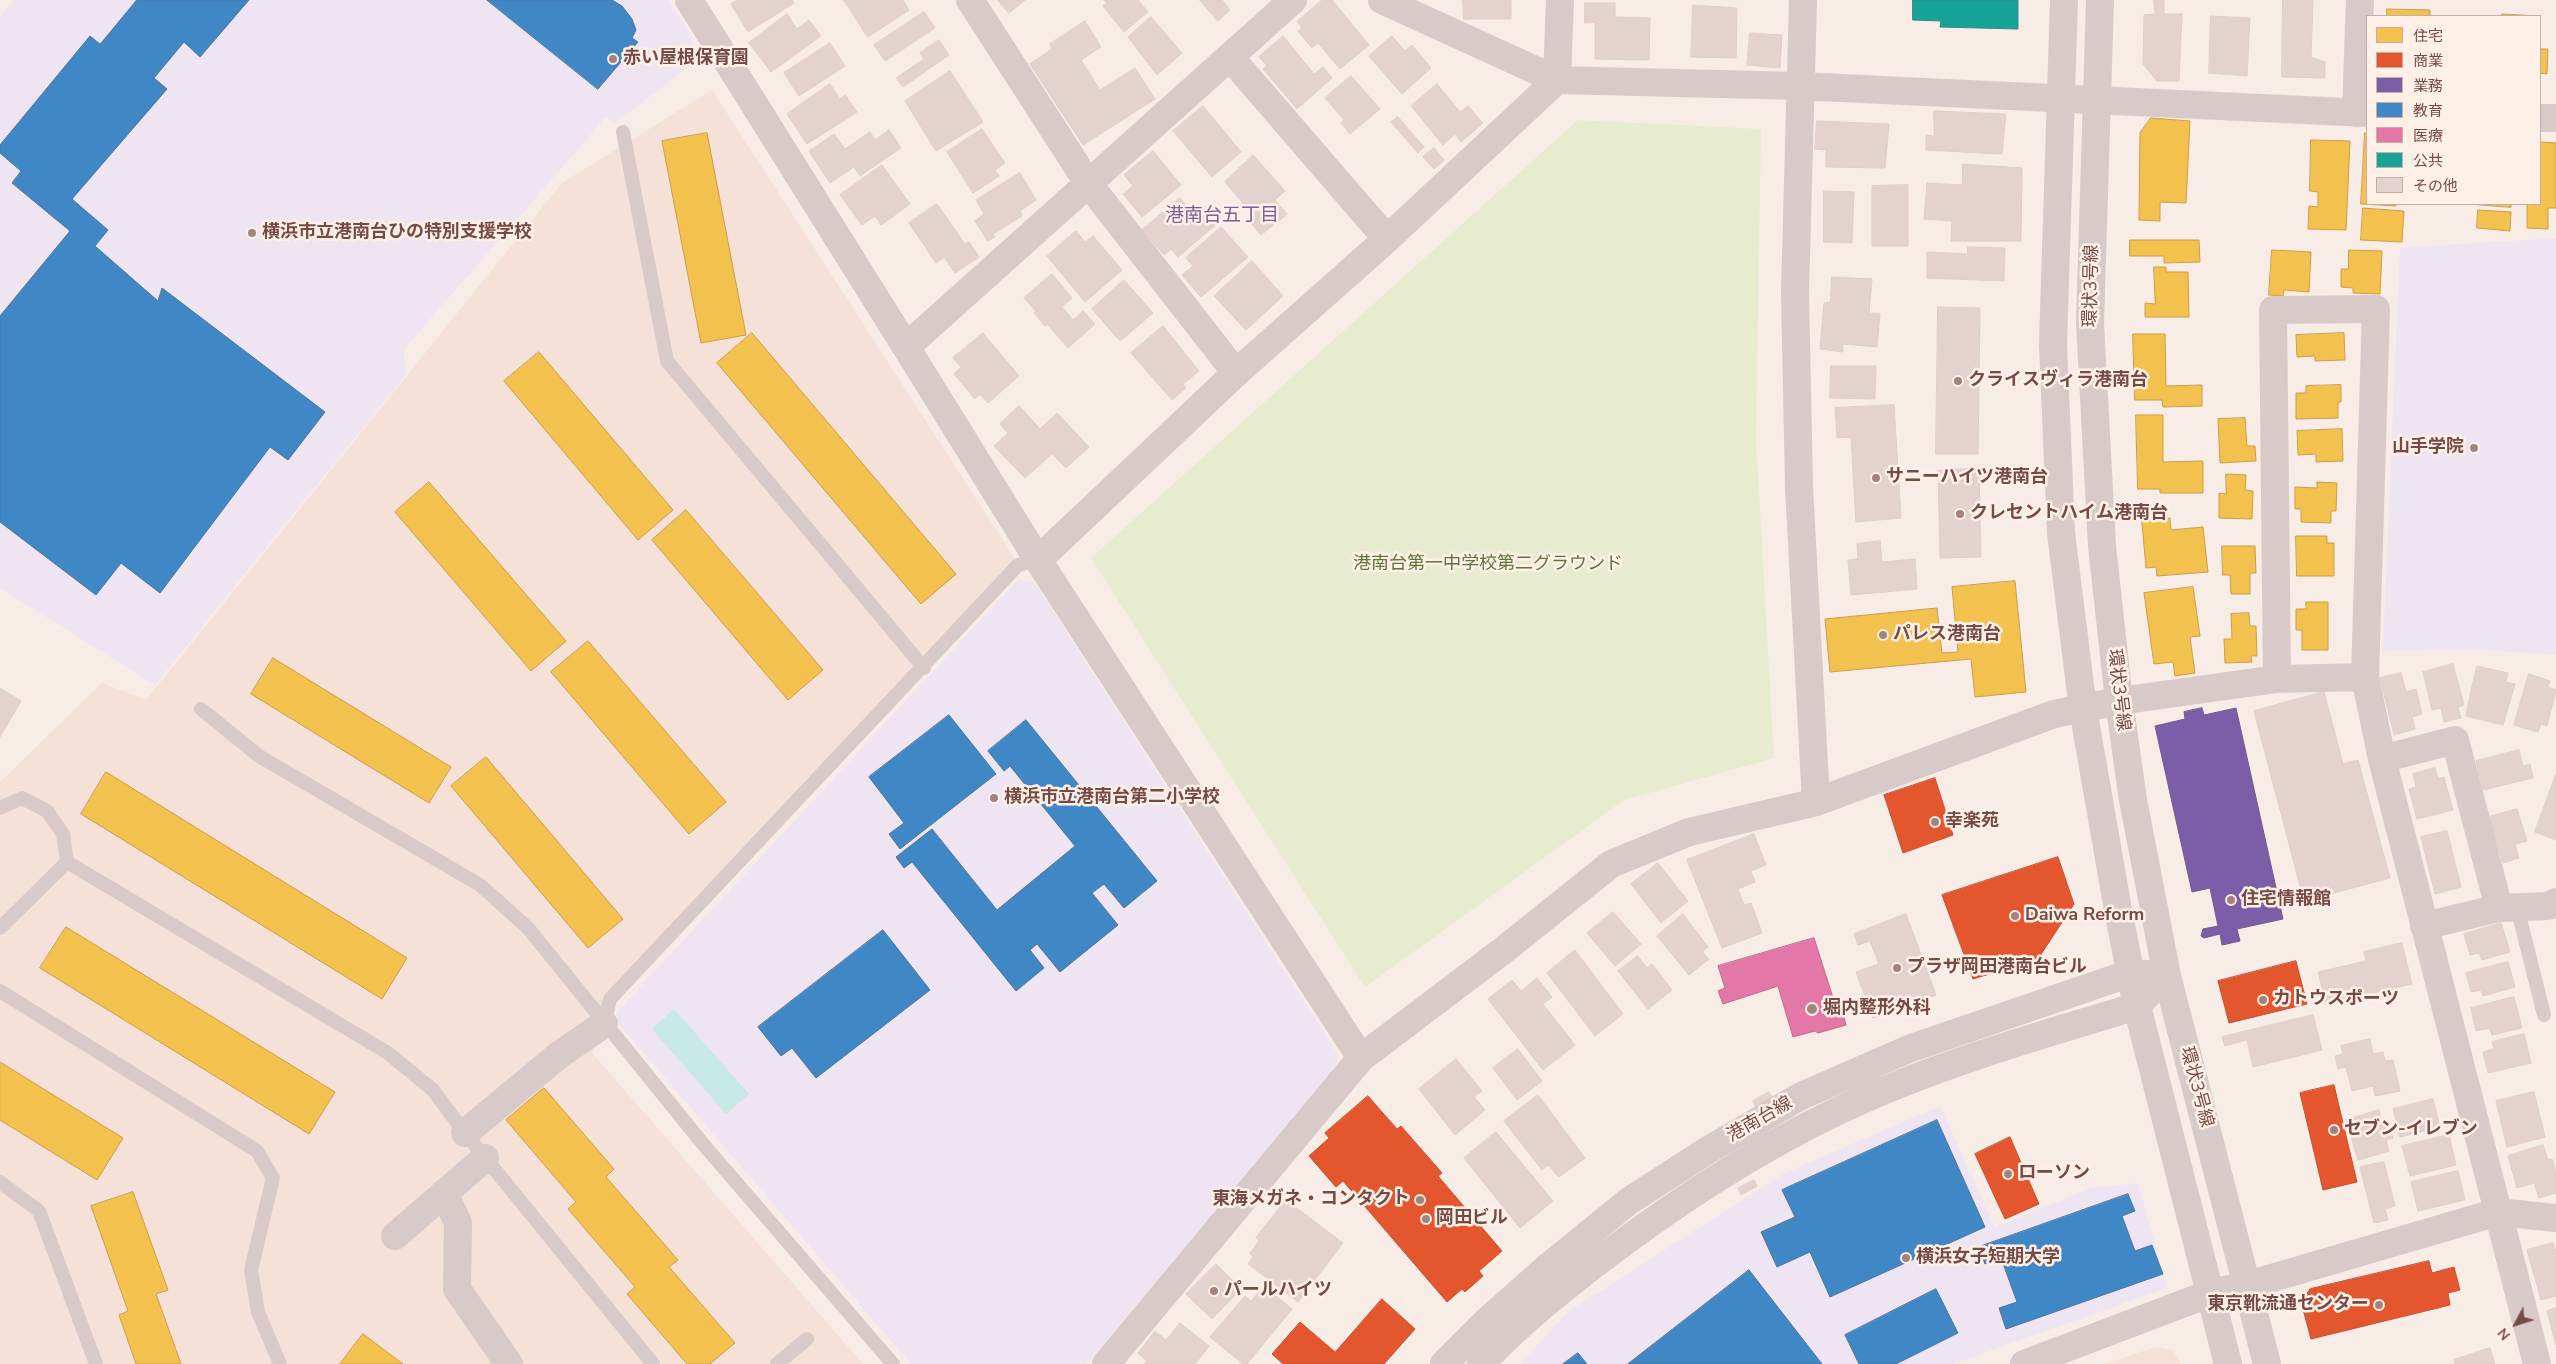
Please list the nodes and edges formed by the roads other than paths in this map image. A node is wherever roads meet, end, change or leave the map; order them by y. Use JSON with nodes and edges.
{"nodes":[{"id":1,"x":689,"y":0,"type":"edge"},
{"id":2,"x":970,"y":0,"type":"edge"},
{"id":3,"x":1292,"y":0,"type":"edge"},
{"id":4,"x":1382,"y":0,"type":"edge"},
{"id":5,"x":1560,"y":0,"type":"edge"},
{"id":6,"x":1803,"y":0,"type":"edge"},
{"id":7,"x":2064,"y":0,"type":"edge"},
{"id":8,"x":2100,"y":0,"type":"edge"},
{"id":9,"x":2360,"y":0,"type":"edge"},
{"id":10,"x":1230,"y":57,"type":"junction"},
{"id":11,"x":1558,"y":80,"type":"junction"},
{"id":12,"x":1799,"y":86,"type":"junction"},
{"id":13,"x":2061,"y":99,"type":"junction"},
{"id":14,"x":2097,"y":101,"type":"junction"},
{"id":15,"x":2362,"y":113,"type":"edge"},
{"id":16,"x":2541,"y":118,"type":"edge"},
{"id":17,"x":2556,"y":118,"type":"edge"},
{"id":18,"x":623,"y":132,"type":"dead end"},
{"id":19,"x":1088,"y":183,"type":"junction"},
{"id":20,"x":1387,"y":238,"type":"junction"},
{"id":21,"x":906,"y":347,"type":"junction"},
{"id":22,"x":1236,"y":373,"type":"junction"},
{"id":23,"x":1038,"y":560,"type":"junction"},
{"id":24,"x":924,"y":668,"type":"junction"},
{"id":25,"x":2365,"y":677,"type":"junction"},
{"id":26,"x":2277,"y":679,"type":"junction"},
{"id":27,"x":2119,"y":701,"type":"junction"},
{"id":28,"x":201,"y":708,"type":"dead end"},
{"id":29,"x":2083,"y":709,"type":"junction"},
{"id":30,"x":2382,"y":759,"type":"junction"},
{"id":31,"x":1816,"y":802,"type":"junction"},
{"id":32,"x":0,"y":808,"type":"edge"},
{"id":33,"x":66,"y":862,"type":"junction"},
{"id":34,"x":2553,"y":905,"type":"edge"},
{"id":35,"x":2508,"y":907,"type":"junction"},
{"id":36,"x":2424,"y":926,"type":"junction"},
{"id":37,"x":0,"y":928,"type":"edge"},
{"id":38,"x":2131,"y":973,"type":"junction"},
{"id":39,"x":2167,"y":976,"type":"junction"},
{"id":40,"x":0,"y":991,"type":"edge"},
{"id":41,"x":2137,"y":1006,"type":"junction"},
{"id":42,"x":2544,"y":1015,"type":"dead end"},
{"id":43,"x":604,"y":1024,"type":"junction"},
{"id":44,"x":1361,"y":1058,"type":"junction"},
{"id":45,"x":465,"y":1133,"type":"junction"},
{"id":46,"x":485,"y":1158,"type":"junction"},
{"id":47,"x":0,"y":1182,"type":"edge"},
{"id":48,"x":444,"y":1194,"type":"junction"},
{"id":49,"x":2498,"y":1212,"type":"junction"},
{"id":50,"x":2556,"y":1218,"type":"edge"},
{"id":51,"x":395,"y":1236,"type":"dead end"},
{"id":52,"x":2248,"y":1285,"type":"junction"},
{"id":53,"x":2211,"y":1293,"type":"junction"},
{"id":54,"x":807,"y":1339,"type":"dead end"},
{"id":55,"x":2033,"y":1362,"type":"edge"},
{"id":56,"x":96,"y":1364,"type":"edge"},
{"id":57,"x":280,"y":1364,"type":"edge"},
{"id":58,"x":510,"y":1364,"type":"edge"},
{"id":59,"x":653,"y":1364,"type":"edge"},
{"id":60,"x":777,"y":1364,"type":"edge"},
{"id":61,"x":893,"y":1364,"type":"edge"},
{"id":62,"x":1106,"y":1364,"type":"edge"},
{"id":63,"x":1444,"y":1364,"type":"edge"},
{"id":64,"x":1480,"y":1364,"type":"edge"},
{"id":65,"x":2228,"y":1364,"type":"edge"},
{"id":66,"x":2267,"y":1364,"type":"edge"},
{"id":67,"x":2537,"y":1364,"type":"edge"}],
"edges":[{"from":1,"to":21,"type":"street"},
{"from":2,"to":19,"type":"street"},
{"from":3,"to":10,"type":"street"},
{"from":4,"to":11,"type":"street"},
{"from":5,"to":11,"type":"street"},
{"from":6,"to":12,"type":"street"},
{"from":7,"to":13,"type":"street","name":"環状3号線"},
{"from":8,"to":14,"type":"street","name":"環状3号線"},
{"from":9,"to":15,"type":"street"},
{"from":10,"to":19,"type":"street"},
{"from":10,"to":20,"type":"street"},
{"from":11,"to":12,"type":"street"},
{"from":11,"to":20,"type":"street"},
{"from":12,"to":13,"type":"street"},
{"from":12,"to":31,"type":"street"},
{"from":13,"to":14,"type":"street"},
{"from":13,"to":29,"type":"street","name":"環状3号線"},
{"from":14,"to":15,"type":"street"},
{"from":14,"to":27,"type":"street","name":"環状3号線"},
{"from":16,"to":17,"type":"street"},
{"from":18,"to":24,"type":"lane"},
{"from":19,"to":21,"type":"street"},
{"from":19,"to":22,"type":"street"},
{"from":20,"to":22,"type":"street"},
{"from":21,"to":23,"type":"street"},
{"from":22,"to":23,"type":"street"},
{"from":23,"to":24,"type":"lane"},
{"from":23,"to":44,"type":"street"},
{"from":24,"to":43,"type":"lane"},
{"from":25,"to":26,"type":"street"},
{"from":25,"to":26,"type":"street"},
{"from":25,"to":30,"type":"street"},
{"from":26,"to":27,"type":"street"},
{"from":27,"to":29,"type":"street"},
{"from":27,"to":39,"type":"street","name":"環状3号線"},
{"from":28,"to":43,"type":"lane"},
{"from":29,"to":31,"type":"street"},
{"from":29,"to":38,"type":"street","name":"環状3号線"},
{"from":30,"to":35,"type":"street"},
{"from":30,"to":36,"type":"street"},
{"from":31,"to":44,"type":"street"},
{"from":32,"to":33,"type":"lane"},
{"from":33,"to":37,"type":"lane"},
{"from":33,"to":45,"type":"lane"},
{"from":34,"to":35,"type":"street"},
{"from":35,"to":36,"type":"street"},
{"from":35,"to":42,"type":"lane"},
{"from":36,"to":49,"type":"street"},
{"from":38,"to":39,"type":"street"},
{"from":38,"to":41,"type":"street","name":"環状3号線"},
{"from":38,"to":63,"type":"street","name":"港南台線"},
{"from":39,"to":41,"type":"street"},
{"from":39,"to":52,"type":"street","name":"環状3号線"},
{"from":40,"to":57,"type":"lane"},
{"from":41,"to":53,"type":"street","name":"環状3号線"},
{"from":41,"to":64,"type":"street","name":"港南台線"},
{"from":43,"to":45,"type":"street"},
{"from":43,"to":61,"type":"lane"},
{"from":44,"to":62,"type":"street"},
{"from":45,"to":46,"type":"lane"},
{"from":46,"to":48,"type":"street"},
{"from":46,"to":59,"type":"lane"},
{"from":47,"to":56,"type":"lane"},
{"from":48,"to":51,"type":"street"},
{"from":48,"to":58,"type":"street"},
{"from":49,"to":50,"type":"street"},
{"from":49,"to":52,"type":"street"},
{"from":49,"to":67,"type":"street"},
{"from":52,"to":53,"type":"street"},
{"from":52,"to":66,"type":"street","name":"環状3号線"},
{"from":53,"to":55,"type":"street"},
{"from":53,"to":65,"type":"street","name":"環状3号線"},
{"from":54,"to":60,"type":"lane"}]}
